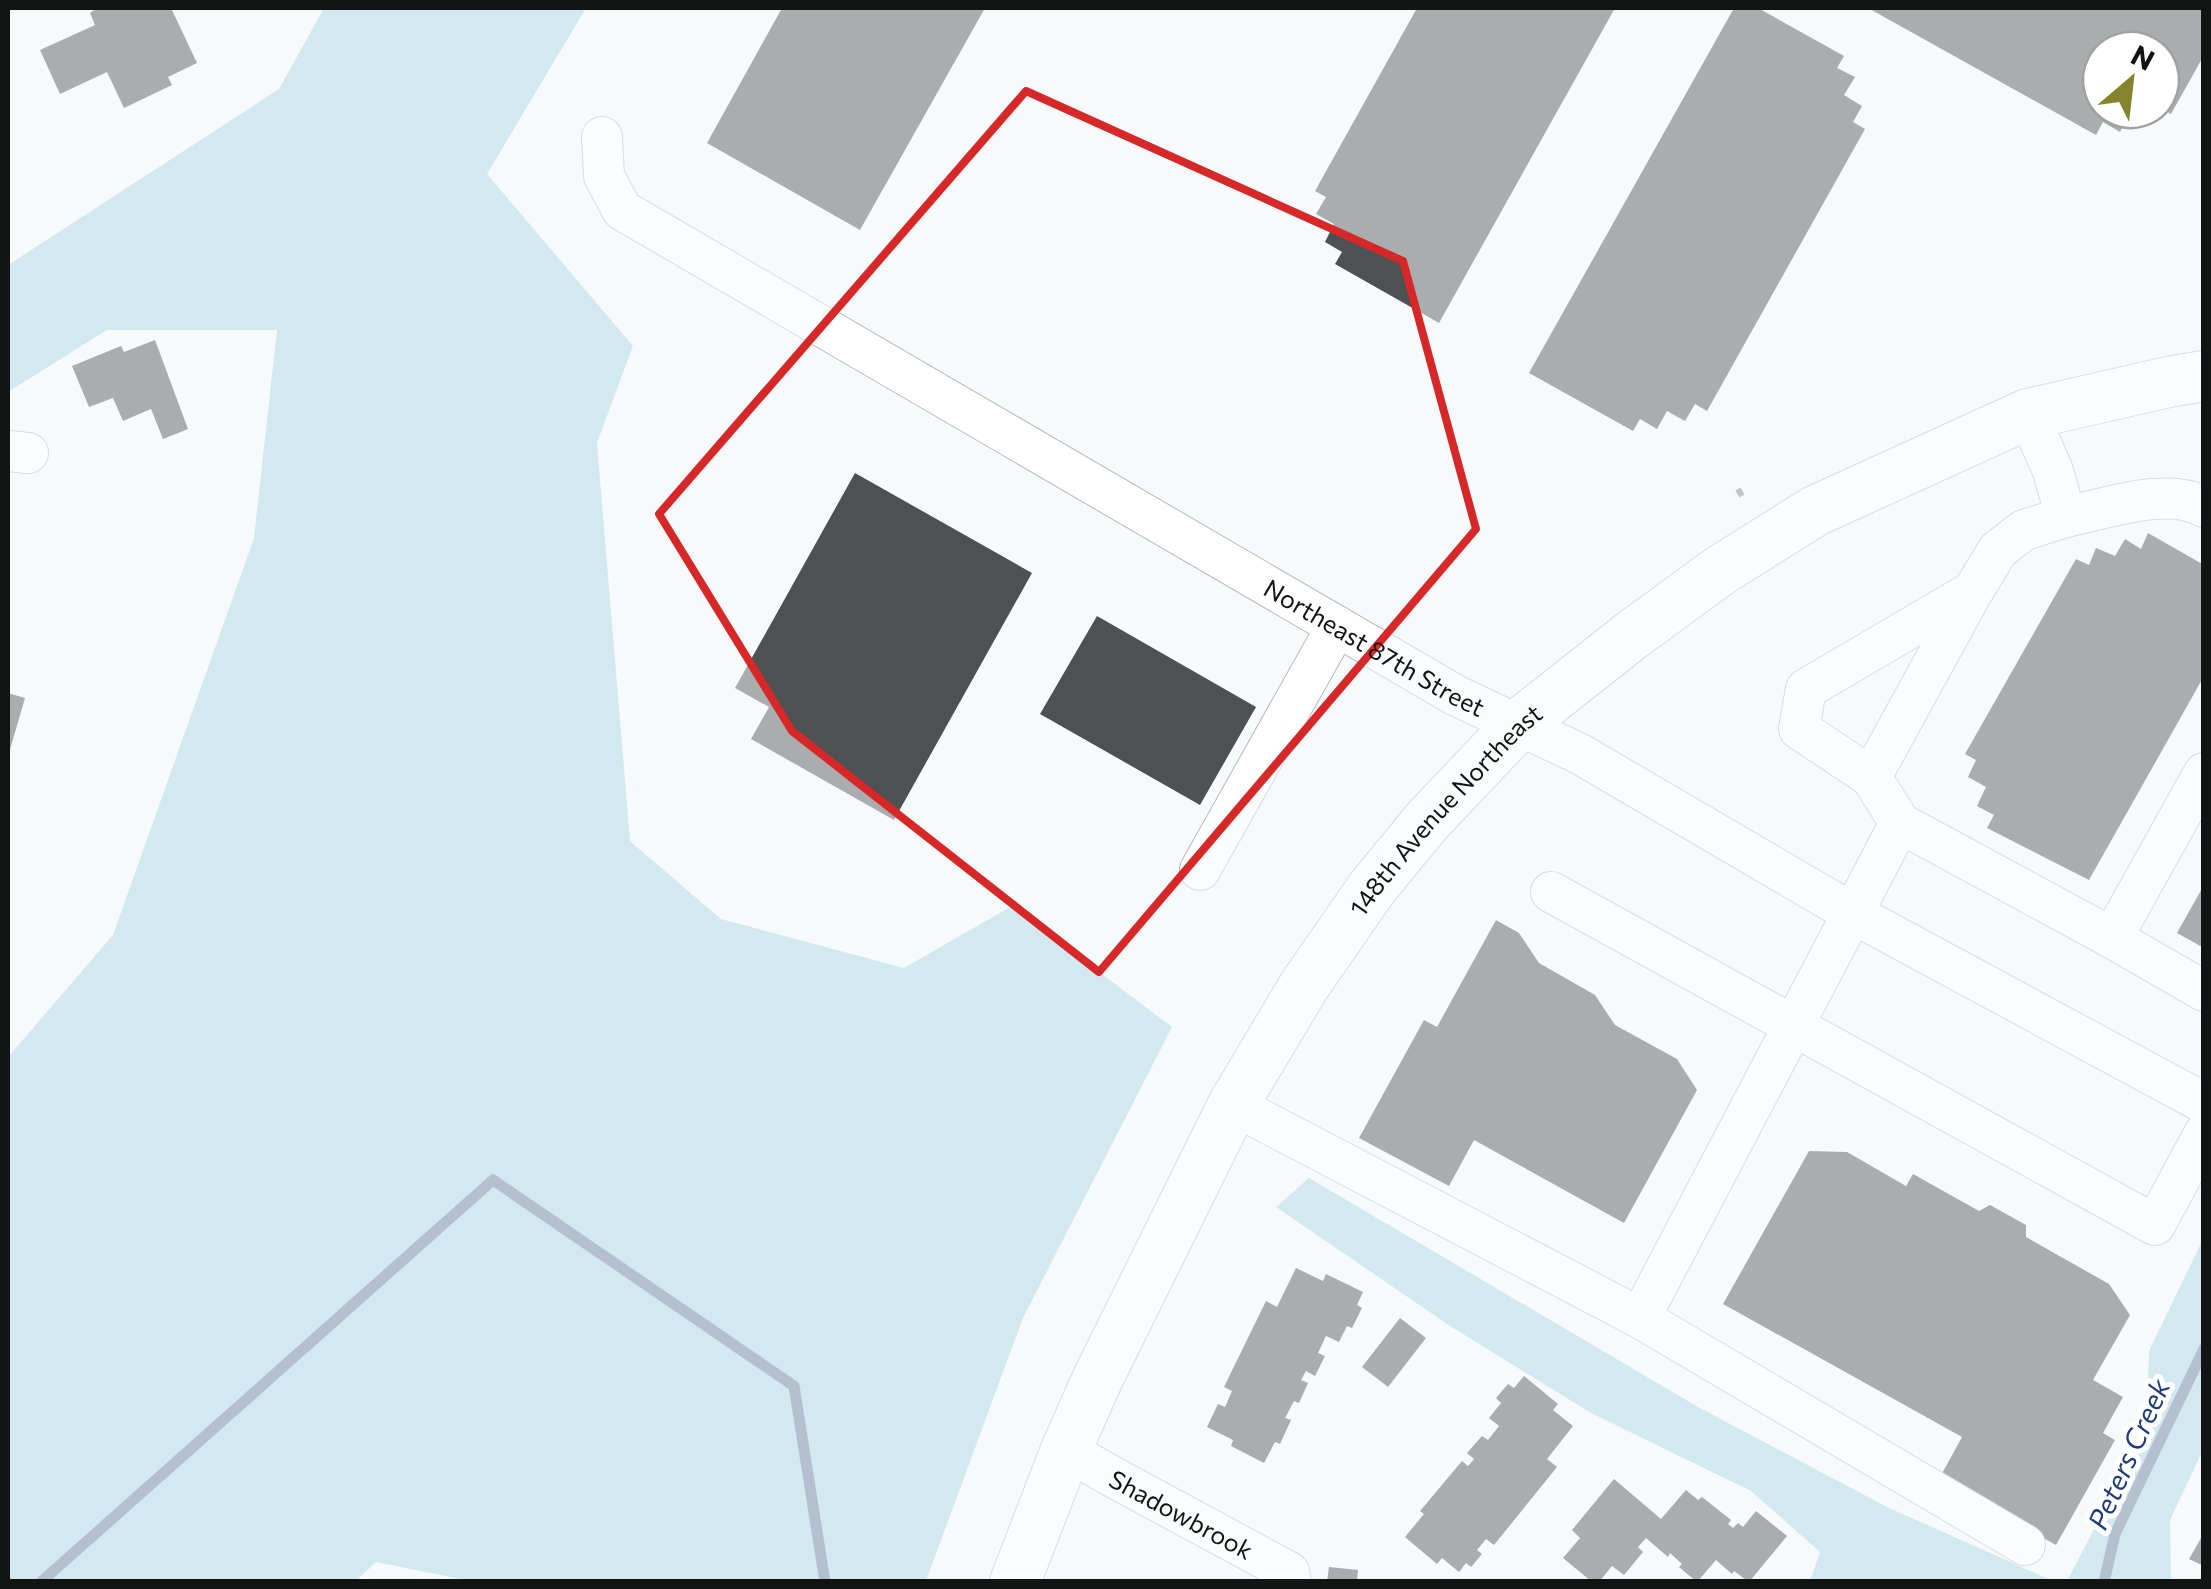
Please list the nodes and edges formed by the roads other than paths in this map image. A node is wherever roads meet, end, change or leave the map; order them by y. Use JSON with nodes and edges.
{"nodes":[{"id":1,"x":602,"y":137,"type":"dead end"},
{"id":2,"x":2204,"y":376,"type":"edge"},
{"id":3,"x":2028,"y":414,"type":"junction"},
{"id":4,"x":2204,"y":507,"type":"edge"},
{"id":5,"x":2066,"y":517,"type":"junction"},
{"id":6,"x":1972,"y":591,"type":"junction"},
{"id":7,"x":1336,"y":626,"type":"junction"},
{"id":8,"x":1518,"y":725,"type":"junction"},
{"id":9,"x":2204,"y":773,"type":"edge"},
{"id":10,"x":1870,"y":777,"type":"junction"},
{"id":11,"x":1900,"y":823,"type":"junction"},
{"id":12,"x":1200,"y":870,"type":"dead end"},
{"id":13,"x":1551,"y":892,"type":"dead end"},
{"id":14,"x":1852,"y":913,"type":"junction"},
{"id":15,"x":2112,"y":938,"type":"junction"},
{"id":16,"x":2204,"y":992,"type":"edge"},
{"id":17,"x":1793,"y":1026,"type":"junction"},
{"id":18,"x":2204,"y":1104,"type":"edge"},
{"id":19,"x":1233,"y":1105,"type":"junction"},
{"id":20,"x":2204,"y":1134,"type":"edge"},
{"id":21,"x":1640,"y":1318,"type":"junction"},
{"id":22,"x":1066,"y":1450,"type":"junction"},
{"id":23,"x":2025,"y":1545,"type":"dead end"},
{"id":24,"x":1015,"y":1582,"type":"edge"},
{"id":25,"x":1291,"y":1582,"type":"edge"}],
"edges":[{"from":1,"to":7,"type":"street","name":"Northeast 87th Street"},
{"from":2,"to":3,"type":"main road","name":"148th Avenue Northeast"},
{"from":3,"to":5,"type":"street"},
{"from":3,"to":8,"type":"main road","name":"148th Avenue Northeast"},
{"from":4,"to":5,"type":"street"},
{"from":5,"to":6,"type":"street"},
{"from":6,"to":10,"type":"street"},
{"from":6,"to":10,"type":"street"},
{"from":7,"to":8,"type":"street","name":"Northeast 87th Street"},
{"from":7,"to":12,"type":"street"},
{"from":8,"to":14,"type":"street","name":"Northeast 87th Street"},
{"from":8,"to":19,"type":"main road","name":"148th Avenue Northeast"},
{"from":9,"to":15,"type":"street"},
{"from":10,"to":11,"type":"street"},
{"from":11,"to":14,"type":"street"},
{"from":11,"to":15,"type":"street"},
{"from":13,"to":17,"type":"street"},
{"from":14,"to":17,"type":"street"},
{"from":14,"to":18,"type":"street","name":"Northeast 87th Street"},
{"from":15,"to":16,"type":"street"},
{"from":17,"to":20,"type":"street"},
{"from":17,"to":21,"type":"street"},
{"from":19,"to":21,"type":"street"},
{"from":19,"to":22,"type":"main road","name":"148th Avenue Northeast"},
{"from":21,"to":23,"type":"street"},
{"from":22,"to":24,"type":"main road","name":"148th Avenue Northeast"},
{"from":22,"to":25,"type":"street","name":"Shadowbrook"}]}
